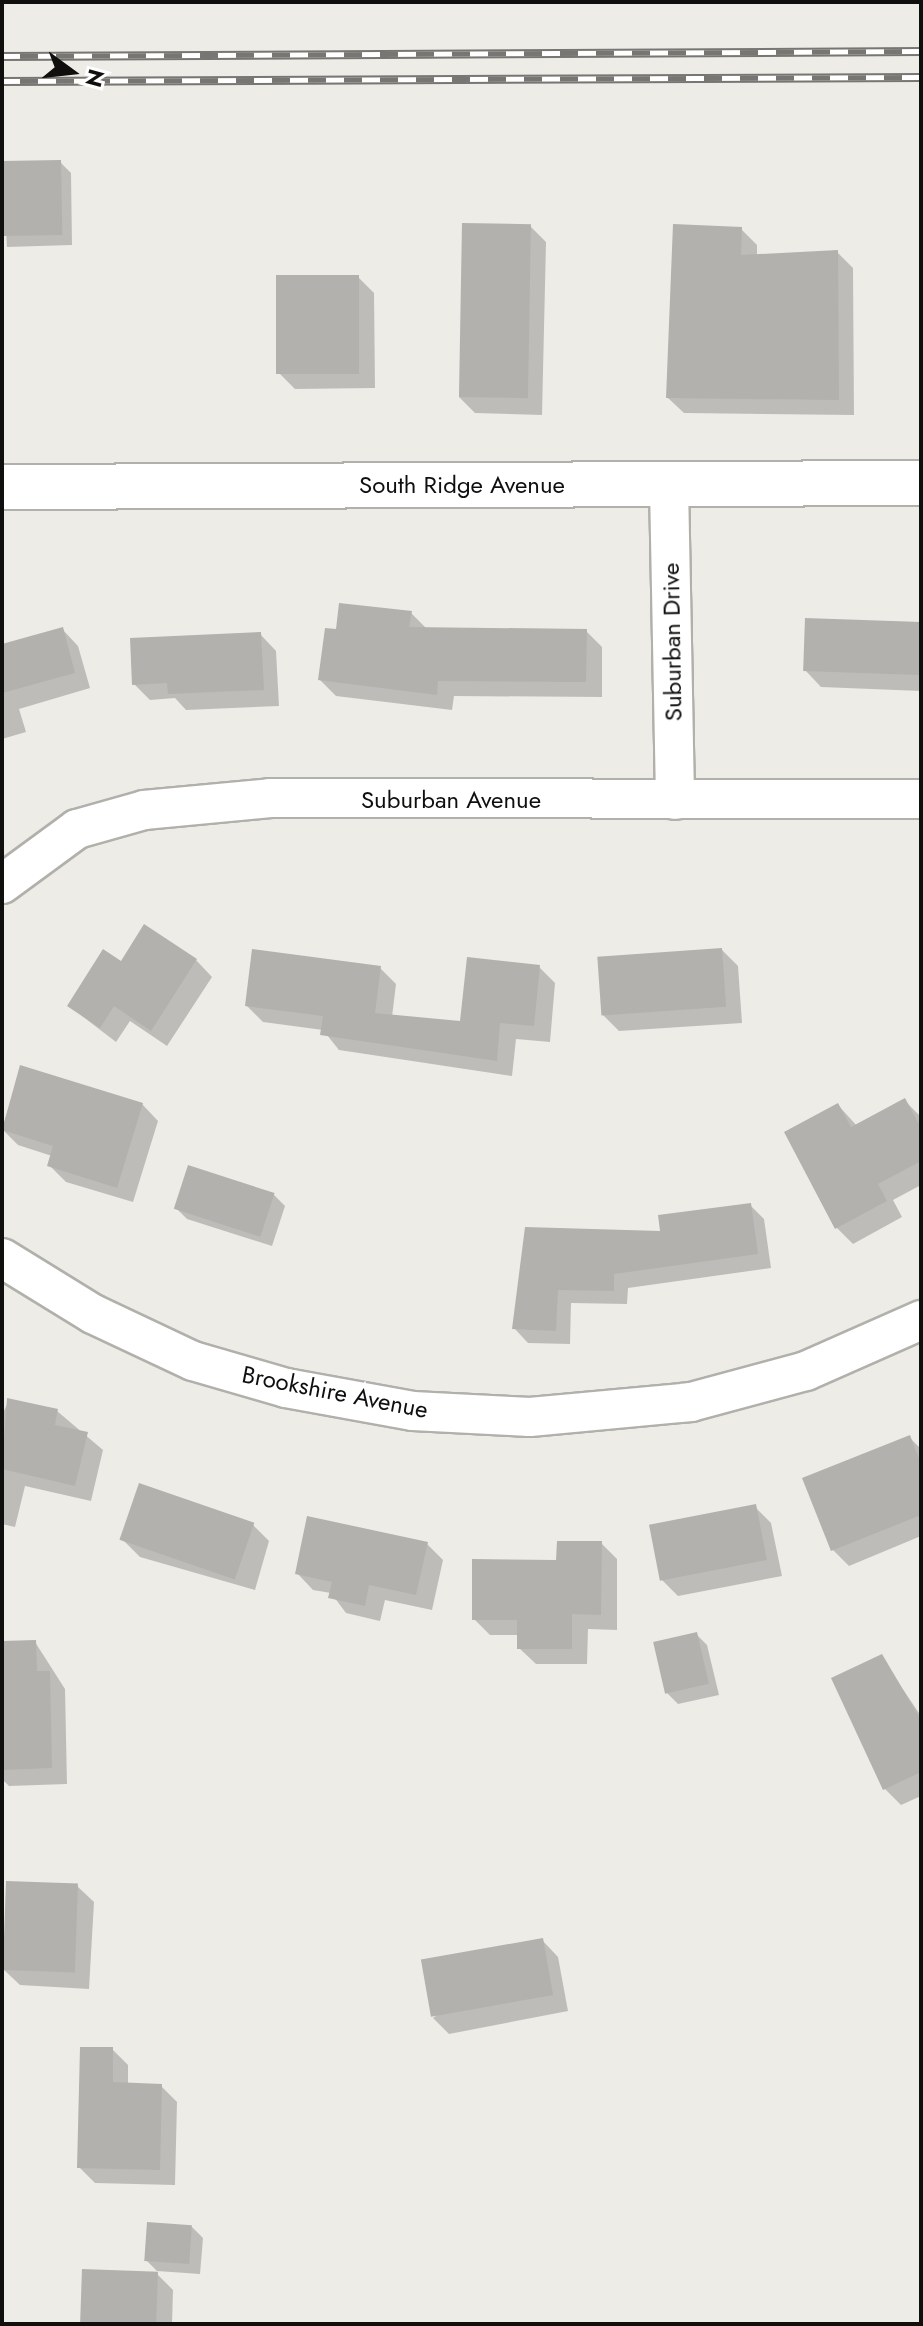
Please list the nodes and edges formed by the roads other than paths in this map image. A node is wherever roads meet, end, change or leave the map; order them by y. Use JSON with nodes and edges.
{"nodes":[{"id":1,"x":921,"y":483,"type":"edge"},
{"id":2,"x":669,"y":485,"type":"junction"},
{"id":3,"x":2,"y":487,"type":"edge"},
{"id":4,"x":921,"y":799,"type":"edge"},
{"id":5,"x":675,"y":800,"type":"junction"},
{"id":6,"x":2,"y":884,"type":"edge"},
{"id":7,"x":2,"y":1258,"type":"edge"},
{"id":8,"x":921,"y":1320,"type":"edge"}],
"edges":[{"from":1,"to":2,"type":"street","name":"South Ridge Avenue"},
{"from":2,"to":3,"type":"street","name":"South Ridge Avenue"},
{"from":2,"to":5,"type":"street","name":"Suburban Drive"},
{"from":4,"to":5,"type":"street","name":"Suburban Avenue"},
{"from":5,"to":6,"type":"street","name":"Suburban Avenue"},
{"from":7,"to":8,"type":"street","name":"Brookshire Avenue"}]}
